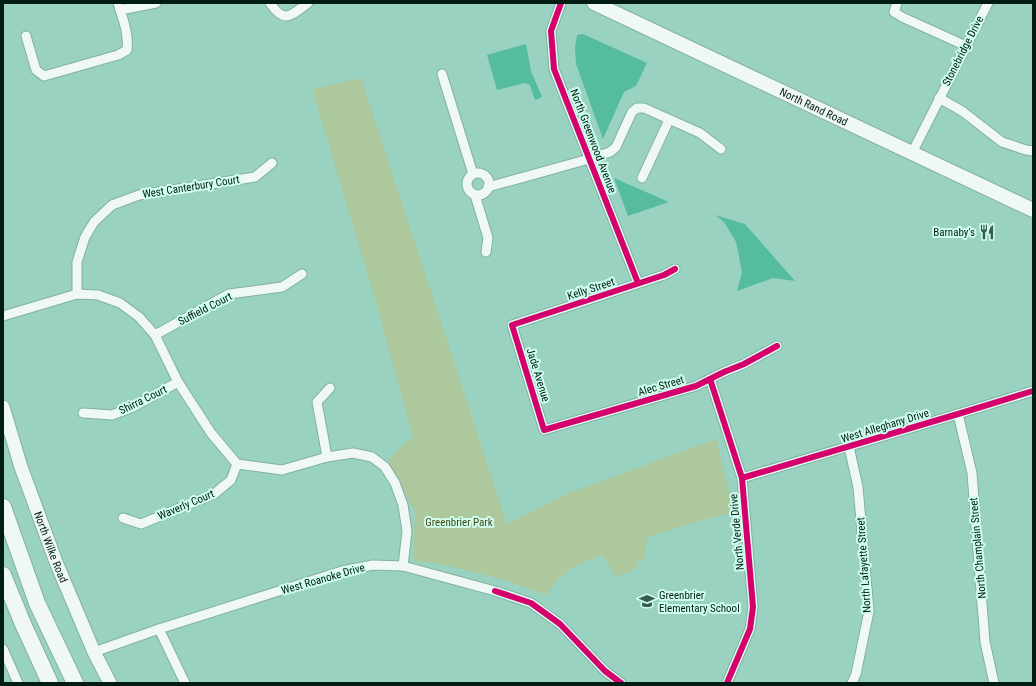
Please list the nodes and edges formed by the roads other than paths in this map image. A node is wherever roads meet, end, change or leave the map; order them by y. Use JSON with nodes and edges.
{"nodes":[{"id":1,"x":156,"y":3,"type":"edge"},
{"id":2,"x":270,"y":3,"type":"edge"},
{"id":3,"x":308,"y":3,"type":"edge"},
{"id":4,"x":561,"y":3,"type":"edge"},
{"id":5,"x":594,"y":3,"type":"edge"},
{"id":6,"x":897,"y":3,"type":"edge"},
{"id":7,"x":988,"y":3,"type":"edge"},
{"id":8,"x":119,"y":7,"type":"edge"},
{"id":9,"x":26,"y":36,"type":"dead end"},
{"id":10,"x":966,"y":46,"type":"junction"},
{"id":11,"x":442,"y":74,"type":"dead end"},
{"id":12,"x":939,"y":98,"type":"junction"},
{"id":13,"x":669,"y":120,"type":"junction"},
{"id":14,"x":721,"y":149,"type":"dead end"},
{"id":15,"x":1033,"y":151,"type":"edge"},
{"id":16,"x":912,"y":154,"type":"junction"},
{"id":17,"x":589,"y":159,"type":"junction"},
{"id":18,"x":272,"y":163,"type":"dead end"},
{"id":19,"x":473,"y":174,"type":"junction"},
{"id":20,"x":642,"y":178,"type":"dead end"},
{"id":21,"x":488,"y":187,"type":"junction"},
{"id":22,"x":475,"y":195,"type":"junction"},
{"id":23,"x":1033,"y":210,"type":"edge"},
{"id":24,"x":486,"y":252,"type":"dead end"},
{"id":25,"x":675,"y":269,"type":"dead end"},
{"id":26,"x":302,"y":274,"type":"dead end"},
{"id":27,"x":638,"y":283,"type":"junction"},
{"id":28,"x":77,"y":294,"type":"junction"},
{"id":29,"x":3,"y":316,"type":"edge"},
{"id":30,"x":512,"y":325,"type":"joint"},
{"id":31,"x":155,"y":335,"type":"junction"},
{"id":32,"x":777,"y":346,"type":"dead end"},
{"id":33,"x":710,"y":379,"type":"junction"},
{"id":34,"x":178,"y":382,"type":"junction"},
{"id":35,"x":330,"y":388,"type":"dead end"},
{"id":36,"x":1033,"y":391,"type":"edge"},
{"id":37,"x":3,"y":407,"type":"edge"},
{"id":38,"x":83,"y":413,"type":"dead end"},
{"id":39,"x":958,"y":414,"type":"junction"},
{"id":40,"x":544,"y":430,"type":"joint"},
{"id":41,"x":849,"y":447,"type":"junction"},
{"id":42,"x":326,"y":457,"type":"junction"},
{"id":43,"x":237,"y":464,"type":"junction"},
{"id":44,"x":742,"y":478,"type":"junction"},
{"id":45,"x":3,"y":507,"type":"edge"},
{"id":46,"x":123,"y":518,"type":"dead end"},
{"id":47,"x":403,"y":566,"type":"junction"},
{"id":48,"x":3,"y":575,"type":"edge"},
{"id":49,"x":159,"y":629,"type":"junction"},
{"id":50,"x":3,"y":649,"type":"edge"},
{"id":51,"x":94,"y":652,"type":"junction"},
{"id":52,"x":18,"y":683,"type":"edge"},
{"id":53,"x":50,"y":683,"type":"edge"},
{"id":54,"x":75,"y":683,"type":"edge"},
{"id":55,"x":110,"y":683,"type":"edge"},
{"id":56,"x":185,"y":683,"type":"edge"},
{"id":57,"x":621,"y":683,"type":"edge"},
{"id":58,"x":727,"y":683,"type":"edge"},
{"id":59,"x":852,"y":683,"type":"edge"},
{"id":60,"x":994,"y":683,"type":"edge"}],
"edges":[{"from":1,"to":8,"type":"street"},
{"from":2,"to":3,"type":"street"},
{"from":4,"to":17,"type":"street","name":"North Greenwood Avenue"},
{"from":5,"to":16,"type":"main road","name":"North Rand Road"},
{"from":6,"to":10,"type":"street"},
{"from":7,"to":10,"type":"street","name":"Stonebridge Drive"},
{"from":8,"to":9,"type":"street"},
{"from":10,"to":12,"type":"street","name":"Stonebridge Drive"},
{"from":11,"to":19,"type":"street"},
{"from":12,"to":15,"type":"street","name":"Stonebridge Drive"},
{"from":12,"to":16,"type":"street","name":"Stonebridge Drive"},
{"from":13,"to":14,"type":"street"},
{"from":13,"to":17,"type":"street"},
{"from":13,"to":20,"type":"street"},
{"from":16,"to":23,"type":"main road","name":"North Rand Road"},
{"from":17,"to":21,"type":"street"},
{"from":17,"to":27,"type":"street","name":"North Greenwood Avenue"},
{"from":18,"to":28,"type":"street","name":"West Canterbury Court"},
{"from":19,"to":21,"type":"street"},
{"from":19,"to":22,"type":"street"},
{"from":21,"to":22,"type":"street"},
{"from":22,"to":24,"type":"street"},
{"from":25,"to":27,"type":"street","name":"Kelly Street"},
{"from":26,"to":31,"type":"street","name":"Suffield Court"},
{"from":27,"to":30,"type":"street","name":"Kelly Street"},
{"from":28,"to":29,"type":"street"},
{"from":28,"to":31,"type":"street"},
{"from":30,"to":40,"type":"street","name":"Jade Avenue"},
{"from":31,"to":34,"type":"street"},
{"from":32,"to":33,"type":"street","name":"Alec Street"},
{"from":33,"to":40,"type":"street","name":"Alec Street"},
{"from":33,"to":44,"type":"street","name":"North Verde Drive"},
{"from":34,"to":38,"type":"street","name":"Shirra Court"},
{"from":34,"to":43,"type":"street"},
{"from":35,"to":42,"type":"street"},
{"from":36,"to":39,"type":"street","name":"West Alleghany Drive"},
{"from":37,"to":51,"type":"street","name":"North Wilke Road"},
{"from":39,"to":41,"type":"street","name":"West Alleghany Drive"},
{"from":39,"to":60,"type":"street","name":"North Champlain Street"},
{"from":41,"to":44,"type":"street","name":"West Alleghany Drive"},
{"from":41,"to":59,"type":"street","name":"North Lafayette Street"},
{"from":42,"to":43,"type":"street"},
{"from":42,"to":47,"type":"street"},
{"from":43,"to":46,"type":"street","name":"Waverly Court"},
{"from":44,"to":58,"type":"street","name":"North Verde Drive"},
{"from":45,"to":54,"type":"highway"},
{"from":47,"to":49,"type":"street","name":"West Roanoke Drive"},
{"from":47,"to":57,"type":"street","name":"West Roanoke Drive"},
{"from":48,"to":53,"type":"highway"},
{"from":49,"to":51,"type":"street","name":"West Roanoke Drive"},
{"from":49,"to":56,"type":"street"},
{"from":50,"to":52,"type":"street"},
{"from":51,"to":55,"type":"street","name":"North Wilke Road"}]}
